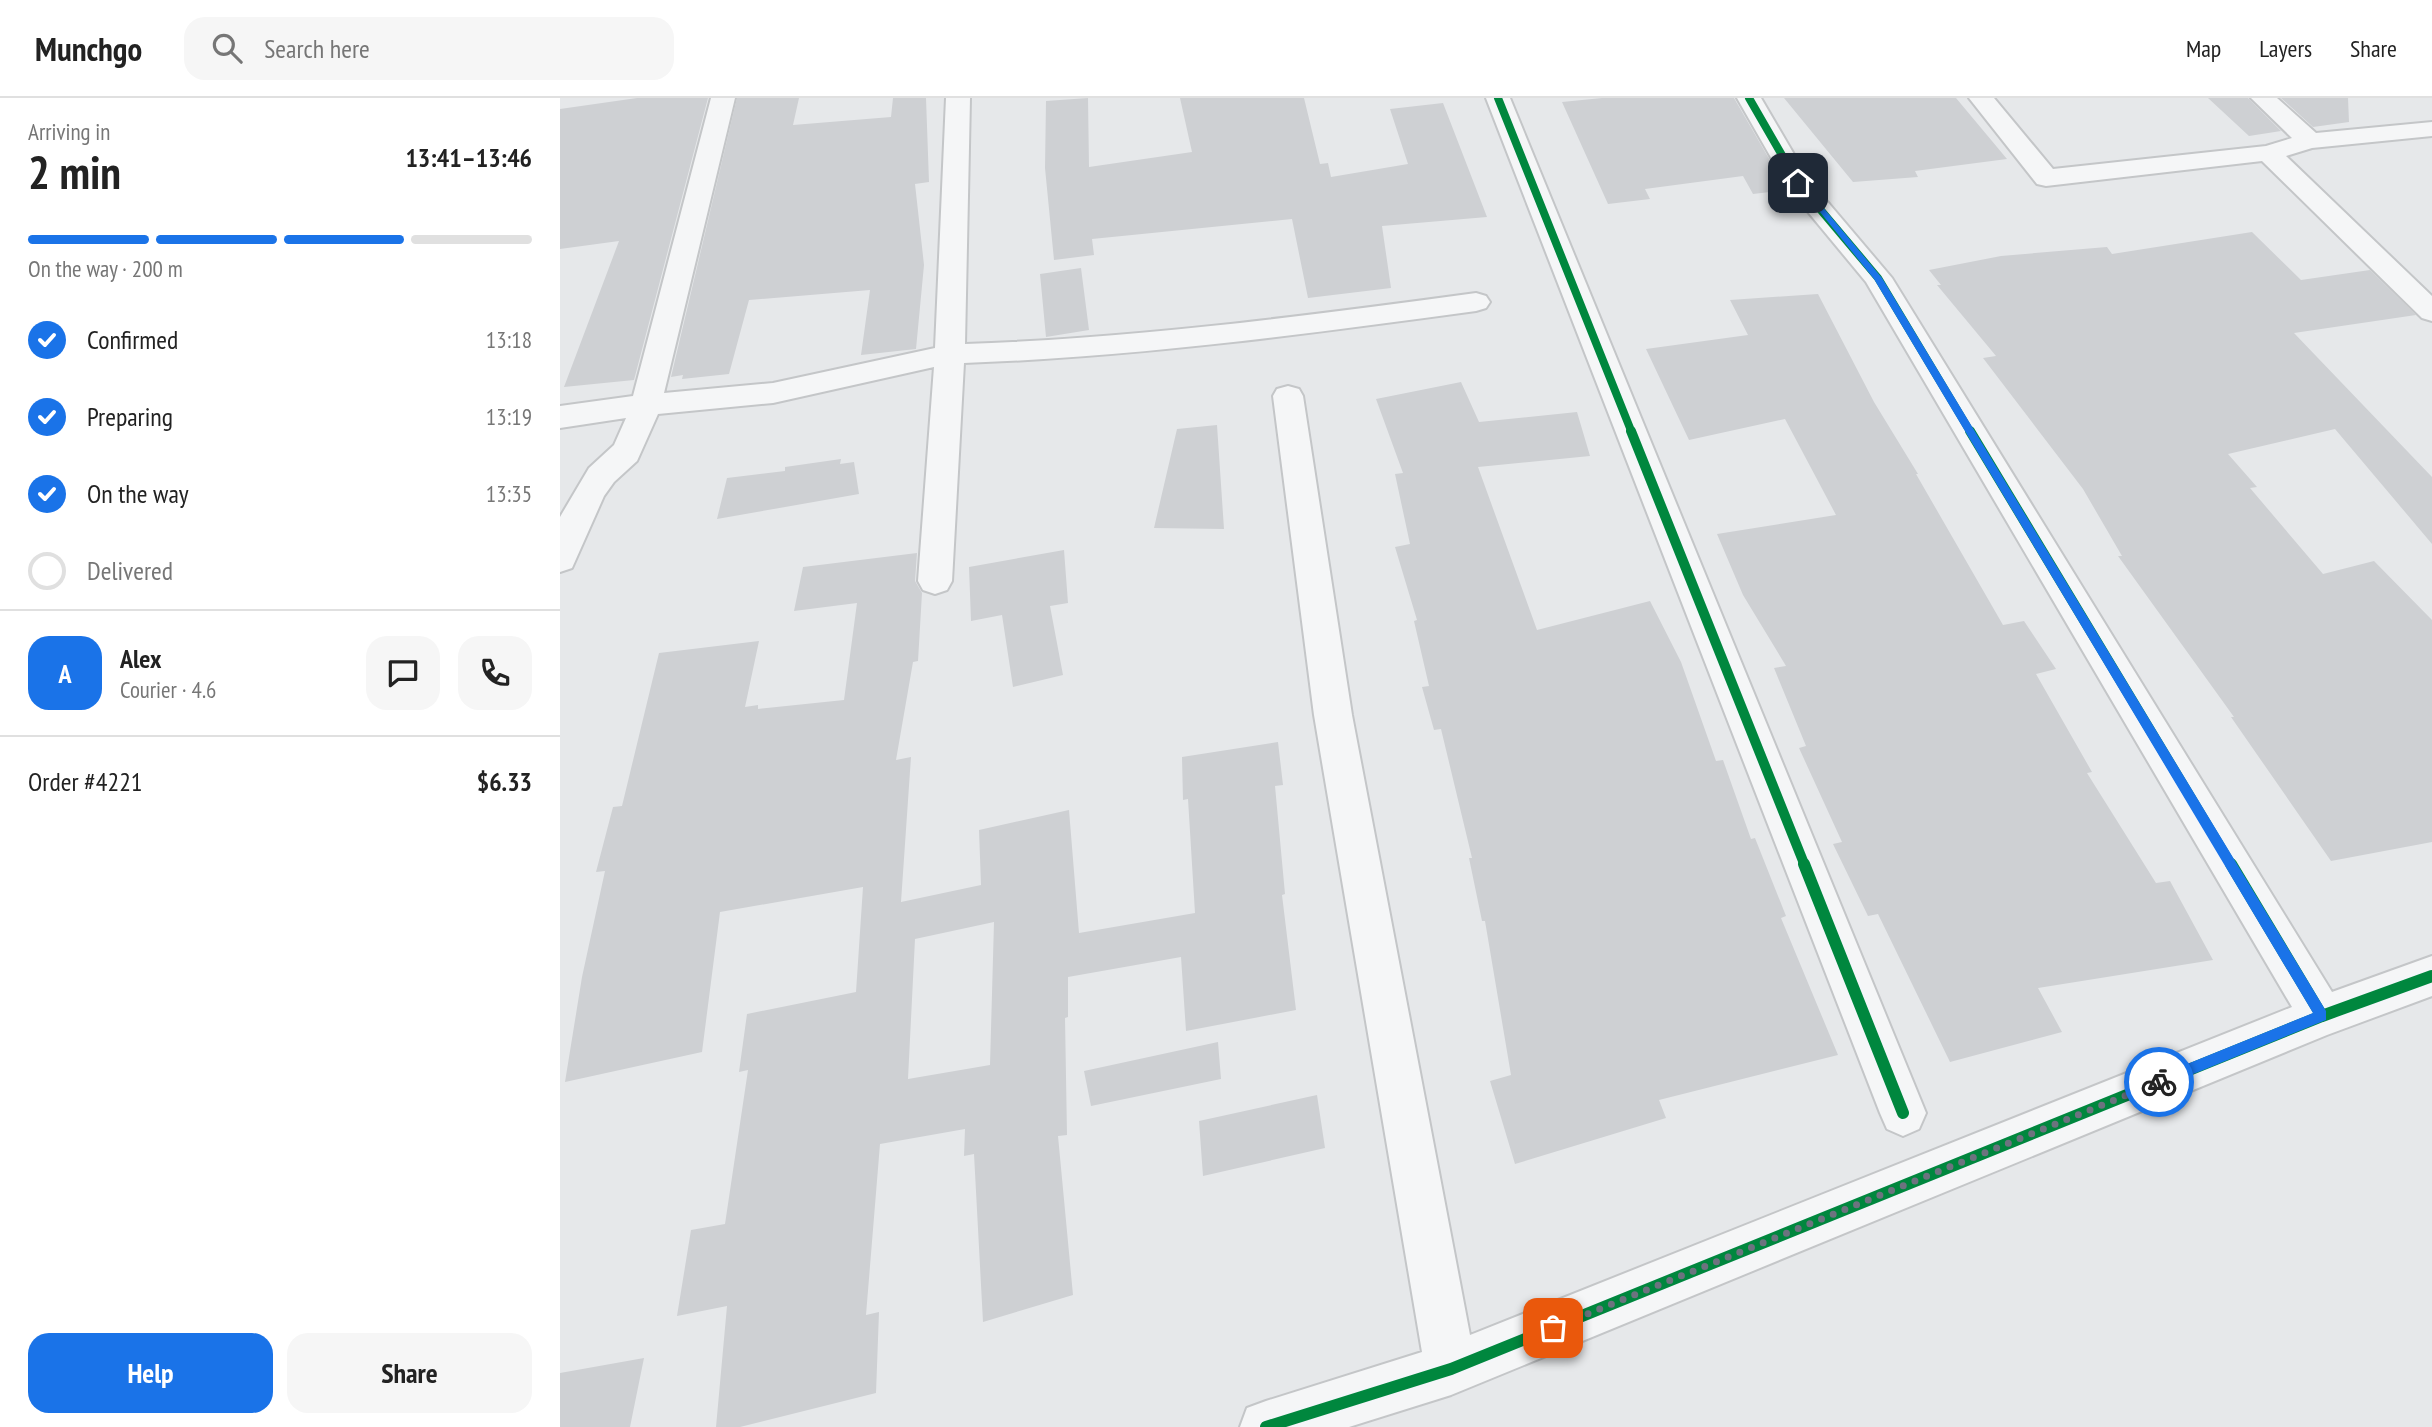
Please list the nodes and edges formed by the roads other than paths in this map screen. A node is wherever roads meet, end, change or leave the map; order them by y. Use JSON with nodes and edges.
{"nodes":[{"id":1,"x":723,"y":98,"type":"edge"},
{"id":2,"x":958,"y":98,"type":"edge"},
{"id":3,"x":1498,"y":98,"type":"edge"},
{"id":4,"x":1749,"y":98,"type":"edge"},
{"id":5,"x":1981,"y":98,"type":"edge"},
{"id":6,"x":2263,"y":98,"type":"edge"},
{"id":7,"x":2432,"y":129,"type":"edge"},
{"id":8,"x":2310,"y":141,"type":"junction"},
{"id":9,"x":2267,"y":153,"type":"junction"},
{"id":10,"x":1476,"y":302,"type":"dead end"},
{"id":11,"x":2432,"y":312,"type":"edge"},
{"id":12,"x":950,"y":354,"type":"junction"},
{"id":13,"x":1288,"y":396,"type":"dead end"},
{"id":14,"x":646,"y":405,"type":"junction"},
{"id":15,"x":560,"y":417,"type":"edge"},
{"id":16,"x":560,"y":559,"type":"edge"},
{"id":17,"x":935,"y":581,"type":"dead end"},
{"id":18,"x":2432,"y":976,"type":"edge"},
{"id":19,"x":2322,"y":1016,"type":"junction"},
{"id":20,"x":1903,"y":1113,"type":"dead end"},
{"id":21,"x":1451,"y":1369,"type":"junction"},
{"id":22,"x":1266,"y":1427,"type":"edge"}],
"edges":[{"from":1,"to":14,"type":"street"},
{"from":2,"to":12,"type":"street"},
{"from":3,"to":20,"type":"street"},
{"from":4,"to":19,"type":"street"},
{"from":5,"to":9,"type":"street"},
{"from":6,"to":8,"type":"street"},
{"from":7,"to":8,"type":"street"},
{"from":8,"to":9,"type":"street"},
{"from":9,"to":11,"type":"street"},
{"from":10,"to":12,"type":"street"},
{"from":12,"to":14,"type":"street"},
{"from":12,"to":17,"type":"street"},
{"from":13,"to":21,"type":"street"},
{"from":14,"to":15,"type":"street"},
{"from":14,"to":16,"type":"street"},
{"from":18,"to":19,"type":"street"},
{"from":19,"to":21,"type":"street"},
{"from":21,"to":22,"type":"street"}]}
